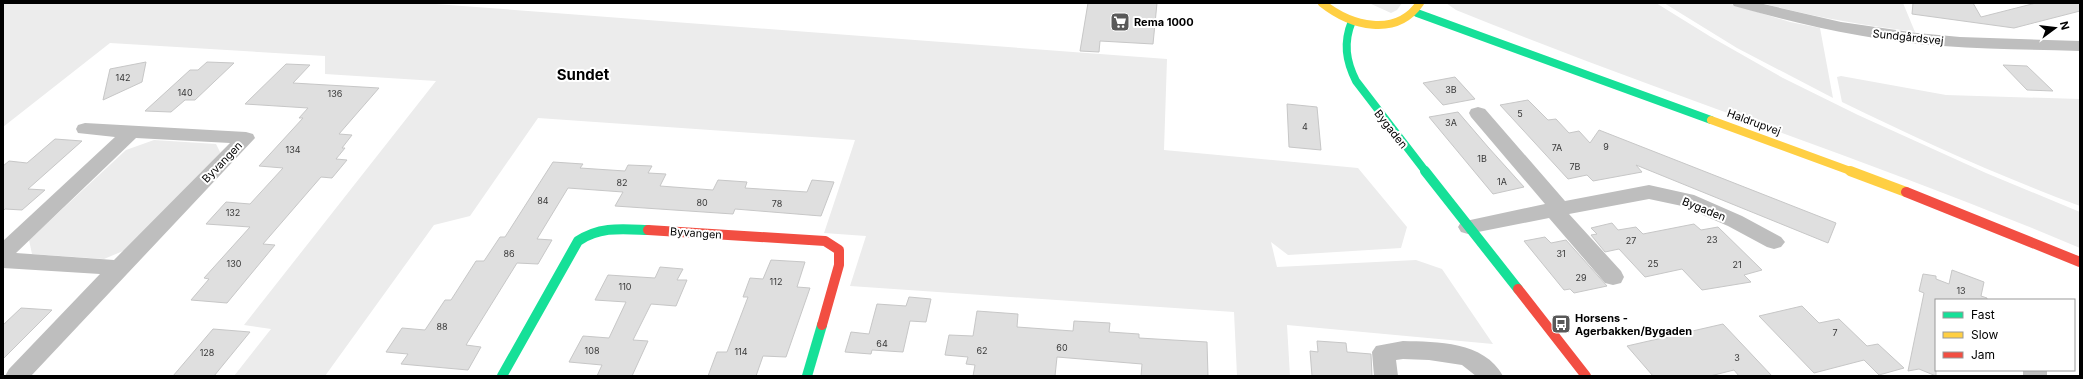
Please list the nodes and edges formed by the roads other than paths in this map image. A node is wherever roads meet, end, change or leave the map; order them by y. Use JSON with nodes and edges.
{"nodes":[{"id":1,"x":1322,"y":3,"type":"edge"},
{"id":2,"x":1420,"y":3,"type":"edge"},
{"id":3,"x":1740,"y":3,"type":"edge"},
{"id":4,"x":1417,"y":13,"type":"junction"},
{"id":5,"x":1352,"y":21,"type":"junction"},
{"id":6,"x":2080,"y":46,"type":"edge"},
{"id":7,"x":1478,"y":113,"type":"dead end"},
{"id":8,"x":85,"y":129,"type":"dead end"},
{"id":9,"x":132,"y":132,"type":"junction"},
{"id":10,"x":1555,"y":209,"type":"junction"},
{"id":11,"x":1468,"y":227,"type":"junction"},
{"id":12,"x":1774,"y":242,"type":"dead end"},
{"id":13,"x":3,"y":253,"type":"edge"},
{"id":14,"x":3,"y":260,"type":"edge"},
{"id":15,"x":2080,"y":262,"type":"edge"},
{"id":16,"x":119,"y":268,"type":"junction"},
{"id":17,"x":1613,"y":277,"type":"dead end"},
{"id":18,"x":17,"y":376,"type":"edge"},
{"id":19,"x":502,"y":376,"type":"edge"},
{"id":20,"x":807,"y":376,"type":"edge"},
{"id":21,"x":1386,"y":376,"type":"edge"},
{"id":22,"x":1491,"y":376,"type":"edge"},
{"id":23,"x":1586,"y":376,"type":"edge"}],
"edges":[{"from":1,"to":5,"type":"street"},
{"from":2,"to":4,"type":"street"},
{"from":3,"to":6,"type":"street","name":"Sundgårdsvej"},
{"from":4,"to":5,"type":"street"},
{"from":4,"to":15,"type":"street","name":"Haldrupvej"},
{"from":5,"to":11,"type":"street","name":"Bygaden"},
{"from":7,"to":10,"type":"street"},
{"from":8,"to":9,"type":"street","name":"Byvangen"},
{"from":9,"to":13,"type":"street"},
{"from":9,"to":16,"type":"street","name":"Byvangen"},
{"from":10,"to":11,"type":"street","name":"Bygaden"},
{"from":10,"to":12,"type":"street","name":"Bygaden"},
{"from":10,"to":17,"type":"street"},
{"from":11,"to":23,"type":"street","name":"Bygaden"},
{"from":14,"to":16,"type":"street"},
{"from":16,"to":18,"type":"street","name":"Byvangen"},
{"from":19,"to":20,"type":"street","name":"Byvangen"},
{"from":21,"to":22,"type":"street"}]}
